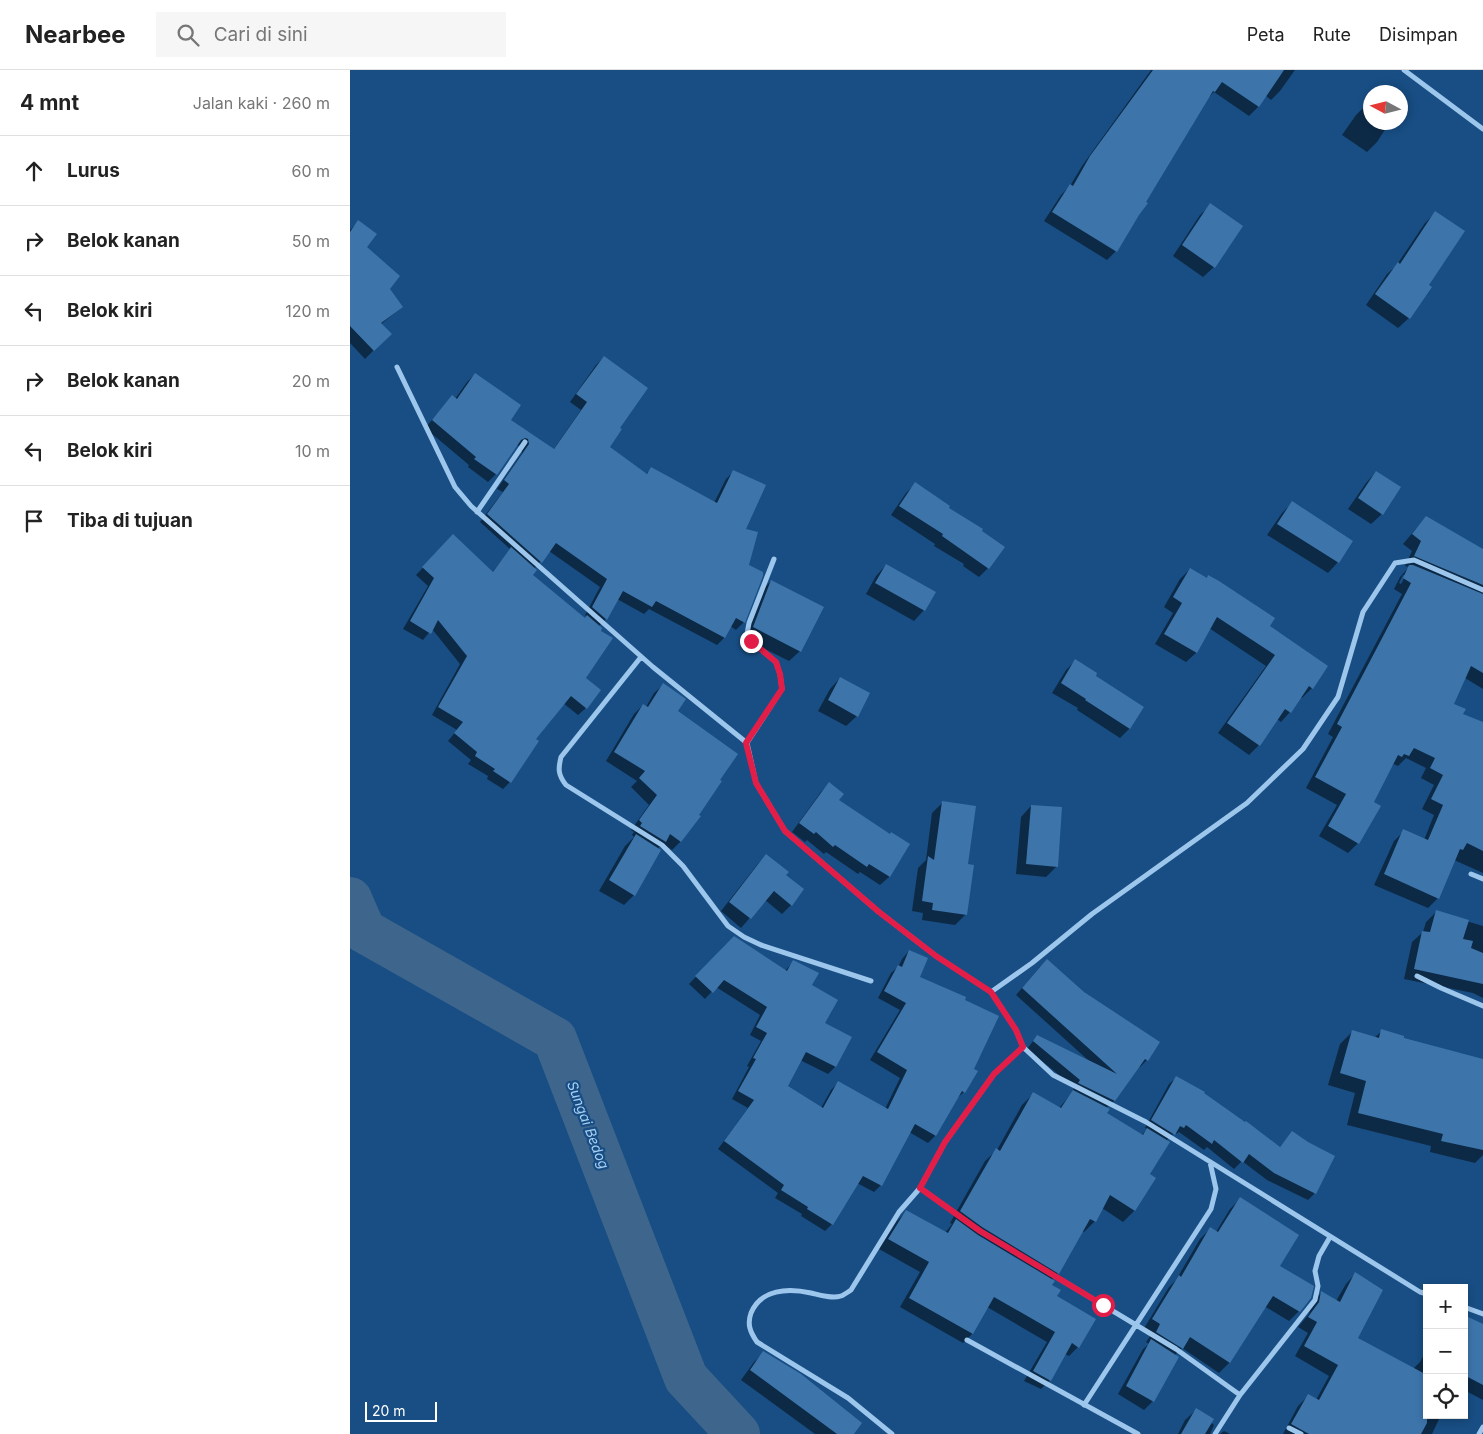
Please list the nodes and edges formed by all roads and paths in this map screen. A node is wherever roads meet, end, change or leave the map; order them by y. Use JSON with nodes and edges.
{"nodes":[{"id":1,"x":1404,"y":70,"type":"edge"},
{"id":2,"x":1483,"y":129,"type":"edge"},
{"id":3,"x":397,"y":367,"type":"dead end"},
{"id":4,"x":525,"y":442,"type":"dead end"},
{"id":5,"x":478,"y":512,"type":"junction"},
{"id":6,"x":774,"y":559,"type":"dead end"},
{"id":7,"x":1483,"y":590,"type":"edge"},
{"id":8,"x":641,"y":657,"type":"junction"},
{"id":9,"x":746,"y":743,"type":"junction"},
{"id":10,"x":1471,"y":874,"type":"dead end"},
{"id":11,"x":1483,"y":879,"type":"edge"},
{"id":12,"x":1417,"y":976,"type":"dead end"},
{"id":13,"x":871,"y":980,"type":"dead end"},
{"id":14,"x":991,"y":992,"type":"junction"},
{"id":15,"x":1483,"y":1006,"type":"edge"},
{"id":16,"x":1023,"y":1047,"type":"junction"},
{"id":17,"x":1210,"y":1162,"type":"junction"},
{"id":18,"x":920,"y":1188,"type":"junction"},
{"id":19,"x":1330,"y":1237,"type":"junction"},
{"id":20,"x":1423,"y":1293,"type":"edge"},
{"id":21,"x":1468,"y":1308,"type":"edge"},
{"id":22,"x":1483,"y":1314,"type":"edge"},
{"id":23,"x":1137,"y":1325,"type":"junction"},
{"id":24,"x":967,"y":1340,"type":"dead end"},
{"id":25,"x":1240,"y":1395,"type":"junction"},
{"id":26,"x":1084,"y":1405,"type":"junction"},
{"id":27,"x":1483,"y":1427,"type":"edge"},
{"id":28,"x":1289,"y":1428,"type":"dead end"},
{"id":29,"x":892,"y":1434,"type":"edge"},
{"id":30,"x":1138,"y":1434,"type":"edge"},
{"id":31,"x":1215,"y":1434,"type":"edge"},
{"id":32,"x":1301,"y":1434,"type":"edge"},
{"id":33,"x":1479,"y":1434,"type":"edge"}],
"edges":[{"from":1,"to":2,"type":"street"},
{"from":3,"to":5,"type":"street"},
{"from":4,"to":5,"type":"street"},
{"from":5,"to":8,"type":"street"},
{"from":6,"to":9,"type":"street"},
{"from":7,"to":14,"type":"street"},
{"from":8,"to":9,"type":"street"},
{"from":8,"to":13,"type":"street"},
{"from":9,"to":14,"type":"street"},
{"from":10,"to":11,"type":"street"},
{"from":12,"to":15,"type":"street"},
{"from":14,"to":16,"type":"street"},
{"from":16,"to":17,"type":"street"},
{"from":16,"to":18,"type":"street"},
{"from":17,"to":19,"type":"street"},
{"from":17,"to":23,"type":"street"},
{"from":18,"to":23,"type":"street"},
{"from":18,"to":29,"type":"street"},
{"from":19,"to":20,"type":"street"},
{"from":19,"to":25,"type":"street"},
{"from":21,"to":22,"type":"street"},
{"from":23,"to":25,"type":"street"},
{"from":23,"to":26,"type":"street"},
{"from":24,"to":26,"type":"street"},
{"from":25,"to":31,"type":"street"},
{"from":26,"to":30,"type":"street"},
{"from":27,"to":33,"type":"street"},
{"from":28,"to":32,"type":"street"}]}
